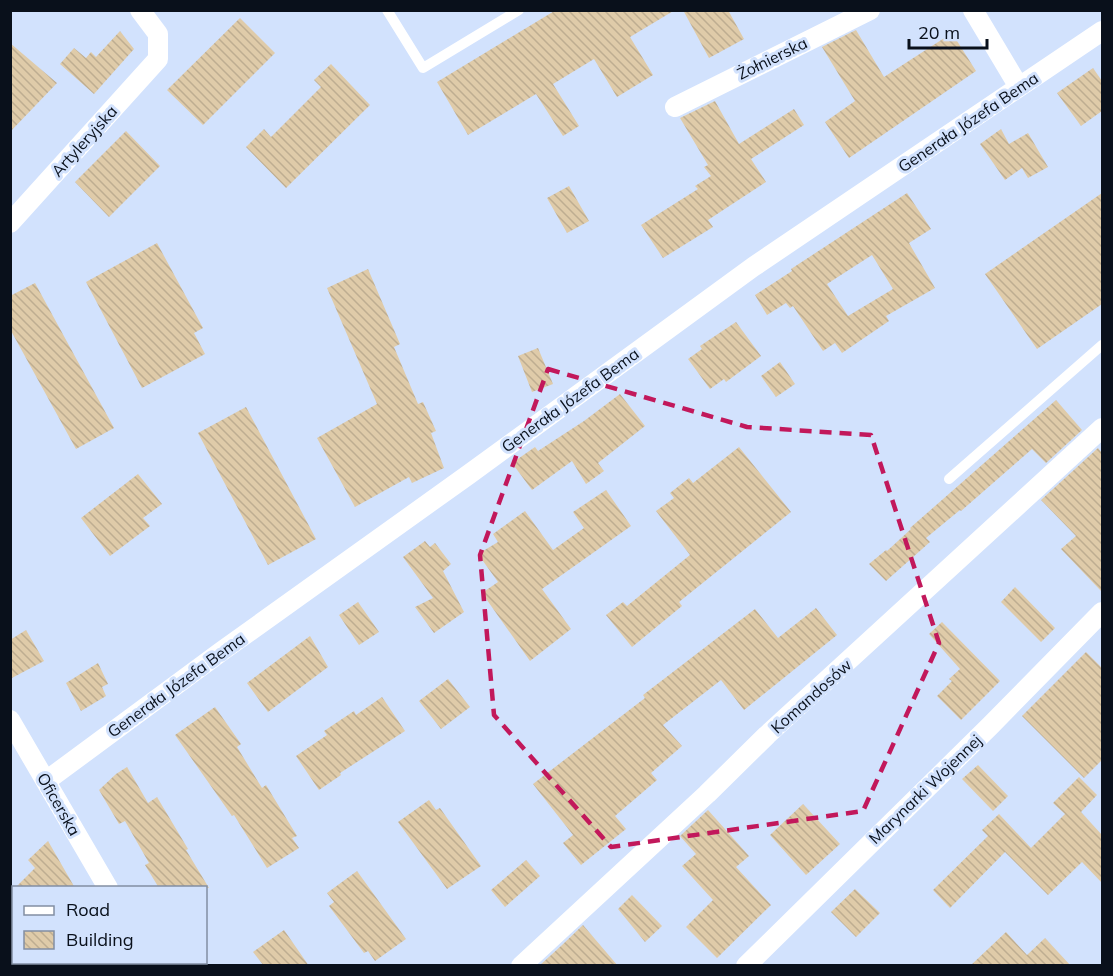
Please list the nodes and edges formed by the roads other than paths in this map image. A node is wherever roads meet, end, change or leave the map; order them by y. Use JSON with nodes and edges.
{"nodes":[{"id":1,"x":140,"y":10,"type":"edge"},
{"id":2,"x":387,"y":10,"type":"edge"},
{"id":3,"x":519,"y":10,"type":"edge"},
{"id":4,"x":870,"y":10,"type":"edge"},
{"id":5,"x":973,"y":10,"type":"edge"},
{"id":6,"x":1102,"y":31,"type":"edge"},
{"id":7,"x":1019,"y":87,"type":"junction"},
{"id":8,"x":675,"y":107,"type":"dead end"},
{"id":9,"x":10,"y":222,"type":"edge"},
{"id":10,"x":1102,"y":345,"type":"edge"},
{"id":11,"x":1102,"y":428,"type":"edge"},
{"id":12,"x":949,"y":479,"type":"dead end"},
{"id":13,"x":1102,"y":612,"type":"edge"},
{"id":14,"x":10,"y":720,"type":"edge"},
{"id":15,"x":46,"y":781,"type":"junction"},
{"id":16,"x":107,"y":886,"type":"edge"},
{"id":17,"x":521,"y":966,"type":"edge"},
{"id":18,"x":746,"y":966,"type":"edge"}],
"edges":[{"from":1,"to":9,"type":"street","name":"Artyleryjska"},
{"from":2,"to":3,"type":"lane"},
{"from":4,"to":8,"type":"street","name":"Żołnierska"},
{"from":5,"to":7,"type":"street"},
{"from":6,"to":7,"type":"street","name":"Generała Józefa Bema"},
{"from":7,"to":15,"type":"street","name":"Generała Józefa Bema"},
{"from":10,"to":12,"type":"lane"},
{"from":11,"to":17,"type":"street","name":"Komandosów"},
{"from":13,"to":18,"type":"street","name":"Marynarki Wojennej"},
{"from":14,"to":15,"type":"street","name":"Oficerska"},
{"from":15,"to":16,"type":"street","name":"Oficerska"}]}
